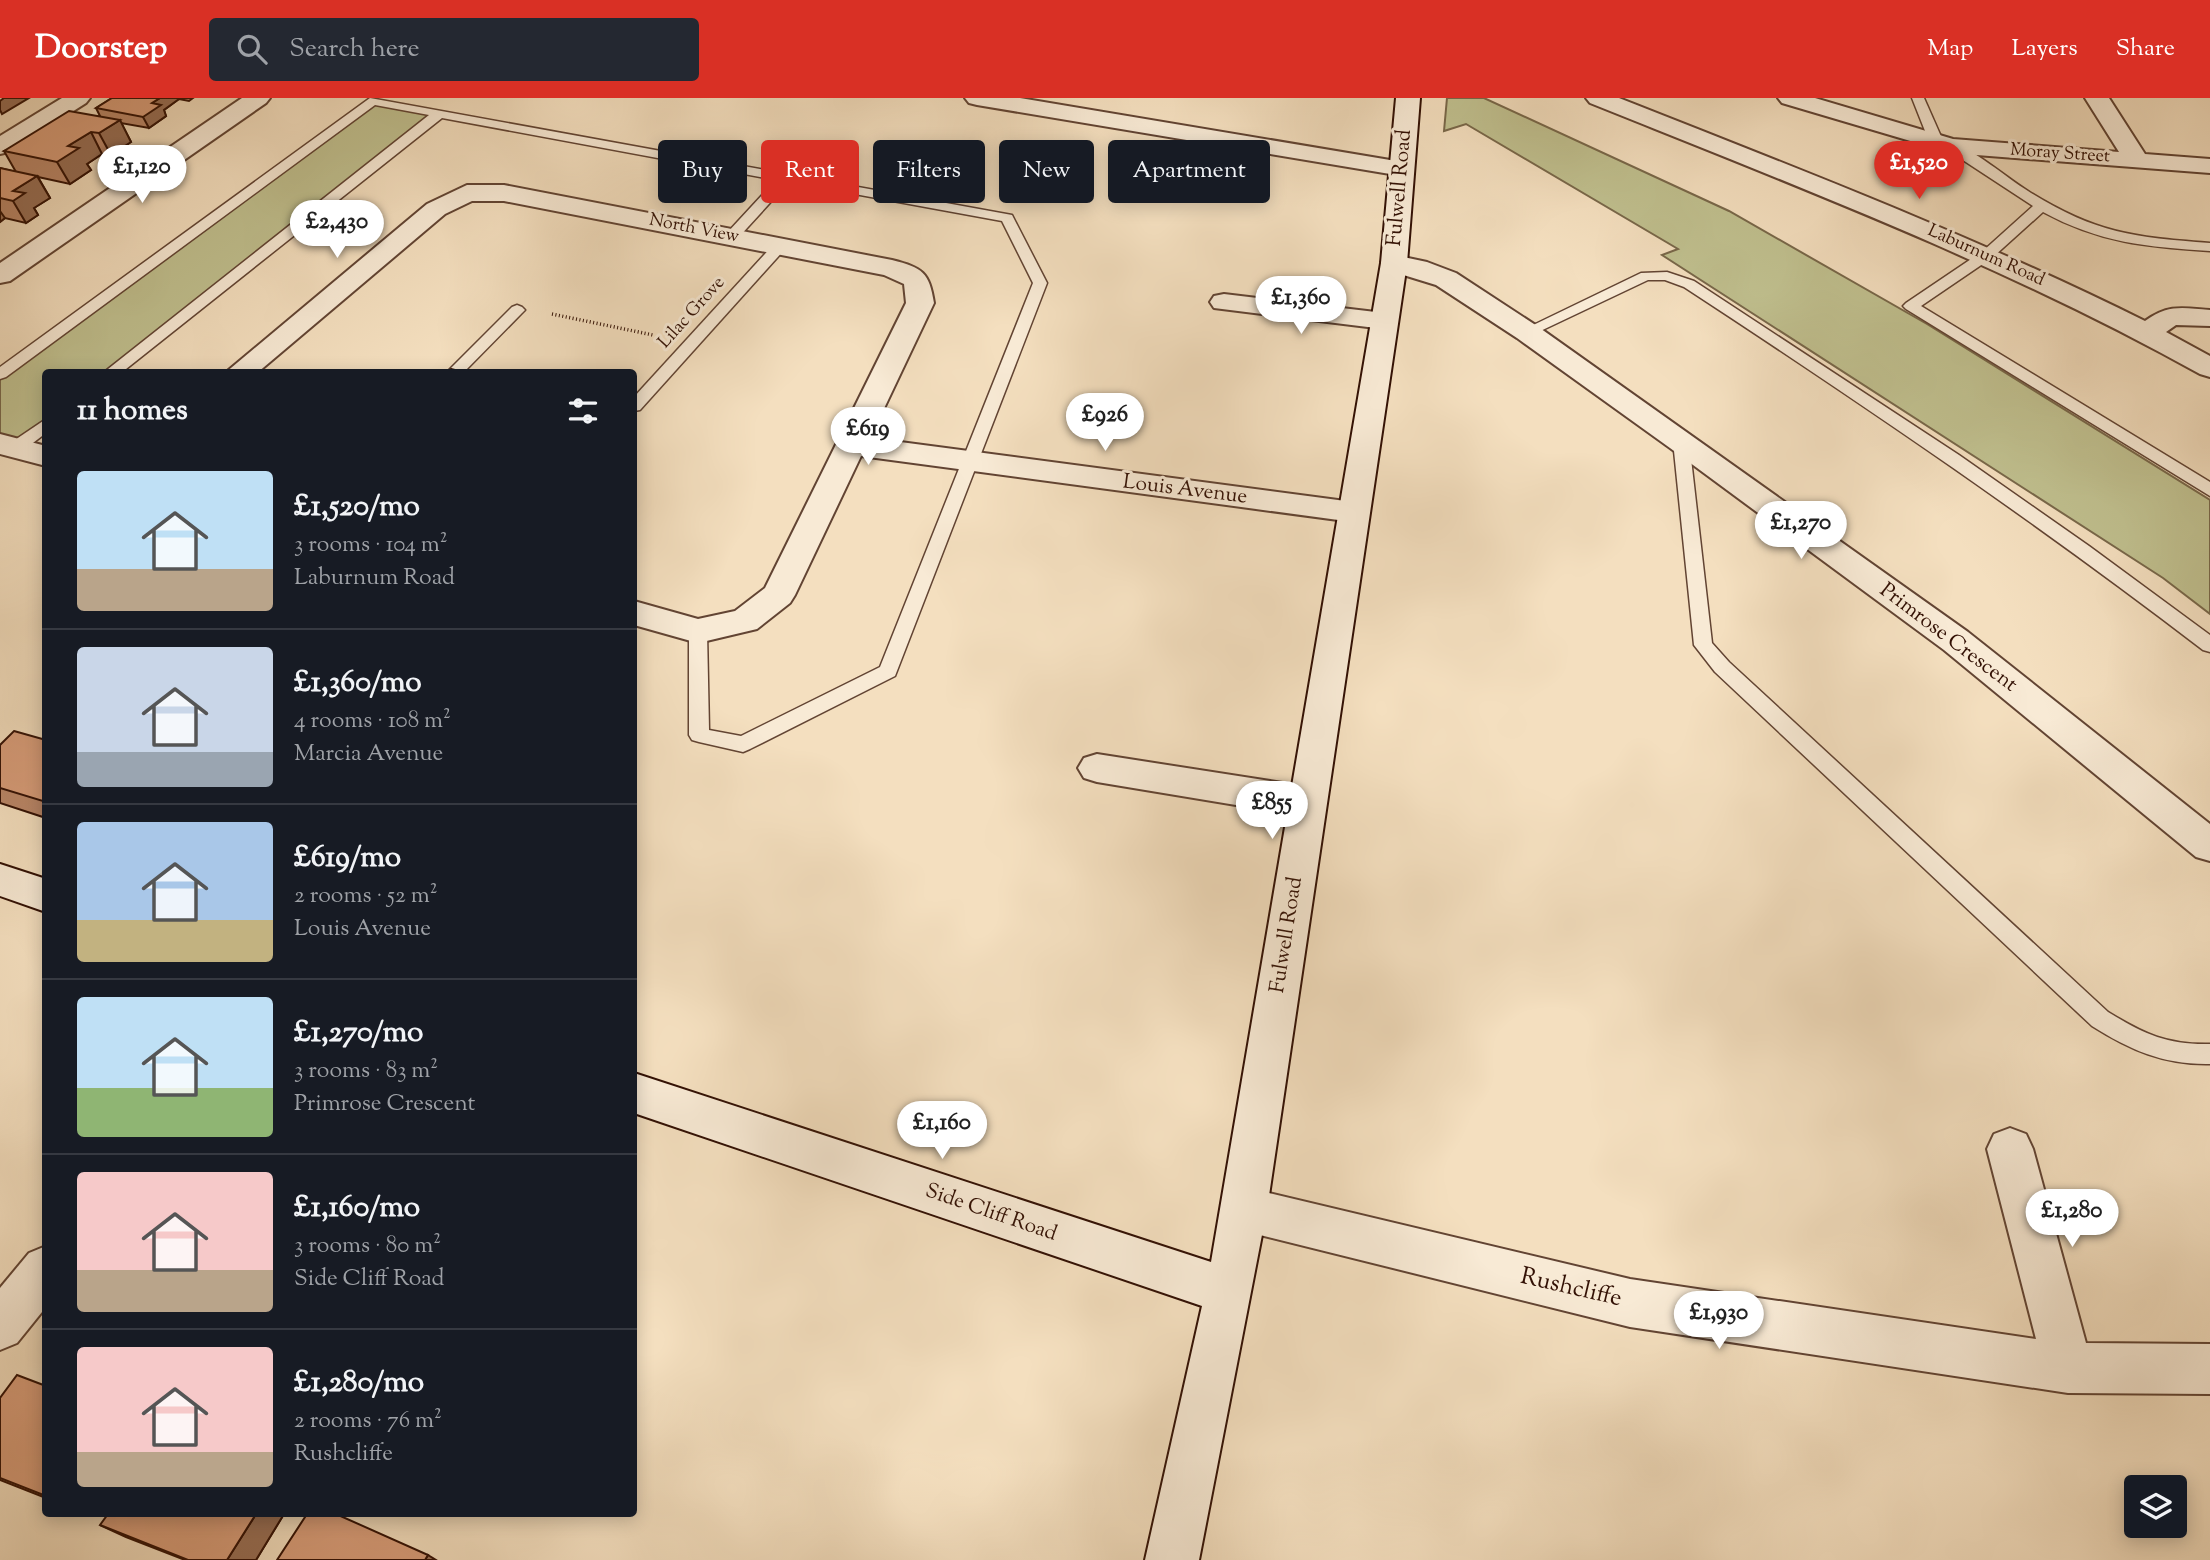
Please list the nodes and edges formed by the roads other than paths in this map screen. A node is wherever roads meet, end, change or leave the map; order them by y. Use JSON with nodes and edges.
{"nodes":[{"id":1,"x":78,"y":98,"type":"edge"},
{"id":2,"x":258,"y":98,"type":"edge"},
{"id":3,"x":977,"y":98,"type":"edge"},
{"id":4,"x":1120,"y":98,"type":"edge"},
{"id":5,"x":1408,"y":98,"type":"edge"},
{"id":6,"x":1598,"y":98,"type":"edge"},
{"id":7,"x":1790,"y":98,"type":"edge"},
{"id":8,"x":1918,"y":98,"type":"edge"},
{"id":9,"x":2097,"y":98,"type":"edge"},
{"id":10,"x":440,"y":113,"type":"junction"},
{"id":11,"x":1104,"y":120,"type":"junction"},
{"id":12,"x":1944,"y":143,"type":"junction"},
{"id":13,"x":0,"y":147,"type":"edge"},
{"id":14,"x":2136,"y":159,"type":"junction"},
{"id":15,"x":2210,"y":166,"type":"edge"},
{"id":16,"x":1402,"y":169,"type":"junction"},
{"id":17,"x":761,"y":172,"type":"edge"},
{"id":18,"x":859,"y":191,"type":"edge"},
{"id":19,"x":762,"y":203,"type":"edge"},
{"id":20,"x":2042,"y":205,"type":"junction"},
{"id":21,"x":732,"y":236,"type":"junction"},
{"id":22,"x":780,"y":246,"type":"junction"},
{"id":23,"x":2210,"y":247,"type":"edge"},
{"id":24,"x":1988,"y":254,"type":"junction"},
{"id":25,"x":1394,"y":263,"type":"junction"},
{"id":26,"x":0,"y":275,"type":"edge"},
{"id":27,"x":1224,"y":302,"type":"dead end"},
{"id":28,"x":517,"y":310,"type":"road end"},
{"id":29,"x":2210,"y":318,"type":"edge"},
{"id":30,"x":1384,"y":321,"type":"junction"},
{"id":31,"x":2147,"y":331,"type":"junction"},
{"id":32,"x":1527,"y":332,"type":"junction"},
{"id":33,"x":2210,"y":368,"type":"edge"},
{"id":34,"x":116,"y":369,"type":"edge"},
{"id":35,"x":244,"y":369,"type":"edge"},
{"id":36,"x":458,"y":369,"type":"edge"},
{"id":37,"x":0,"y":374,"type":"edge"},
{"id":38,"x":637,"y":403,"type":"edge"},
{"id":39,"x":42,"y":426,"type":"edge"},
{"id":40,"x":1681,"y":441,"type":"junction"},
{"id":41,"x":850,"y":445,"type":"junction"},
{"id":42,"x":8,"y":446,"type":"edge"},
{"id":43,"x":42,"y":455,"type":"edge"},
{"id":44,"x":970,"y":462,"type":"junction"},
{"id":45,"x":2210,"y":490,"type":"edge"},
{"id":46,"x":1353,"y":512,"type":"junction"},
{"id":47,"x":637,"y":614,"type":"edge"},
{"id":48,"x":698,"y":631,"type":"junction"},
{"id":49,"x":2210,"y":645,"type":"edge"},
{"id":50,"x":1097,"y":768,"type":"dead end"},
{"id":51,"x":1308,"y":802,"type":"junction"},
{"id":52,"x":2210,"y":846,"type":"edge"},
{"id":53,"x":0,"y":880,"type":"edge"},
{"id":54,"x":42,"y":895,"type":"edge"},
{"id":55,"x":2210,"y":1054,"type":"edge"},
{"id":56,"x":637,"y":1094,"type":"edge"},
{"id":57,"x":2010,"y":1149,"type":"dead end"},
{"id":58,"x":1244,"y":1209,"type":"junction"},
{"id":59,"x":42,"y":1274,"type":"edge"},
{"id":60,"x":1229,"y":1292,"type":"junction"},
{"id":61,"x":0,"y":1326,"type":"edge"},
{"id":62,"x":2068,"y":1368,"type":"junction"},
{"id":63,"x":2210,"y":1369,"type":"edge"},
{"id":64,"x":1172,"y":1560,"type":"edge"}],
"edges":[{"from":1,"to":13,"type":"street"},
{"from":2,"to":26,"type":"street"},
{"from":3,"to":11,"type":"street"},
{"from":4,"to":11,"type":"street"},
{"from":5,"to":16,"type":"street","name":"Fulwell Road"},
{"from":6,"to":24,"type":"street","name":"Laburnum Road"},
{"from":7,"to":12,"type":"street","name":"Moray Street"},
{"from":8,"to":12,"type":"lane"},
{"from":9,"to":14,"type":"street"},
{"from":10,"to":17,"type":"lane"},
{"from":10,"to":34,"type":"lane"},
{"from":10,"to":37,"type":"lane"},
{"from":11,"to":16,"type":"street"},
{"from":12,"to":14,"type":"street","name":"Moray Street"},
{"from":12,"to":20,"type":"lane"},
{"from":14,"to":15,"type":"street","name":"Moray Street"},
{"from":16,"to":25,"type":"street","name":"Fulwell Road"},
{"from":18,"to":44,"type":"lane"},
{"from":19,"to":21,"type":"lane"},
{"from":20,"to":23,"type":"lane"},
{"from":20,"to":24,"type":"lane"},
{"from":21,"to":22,"type":"street","name":"North View"},
{"from":21,"to":35,"type":"street","name":"North View"},
{"from":22,"to":38,"type":"lane","name":"Lilac Grove"},
{"from":22,"to":41,"type":"street","name":"North View"},
{"from":24,"to":31,"type":"street","name":"Laburnum Road"},
{"from":24,"to":45,"type":"lane"},
{"from":25,"to":30,"type":"street","name":"Fulwell Road"},
{"from":25,"to":32,"type":"street","name":"Primrose Crescent"},
{"from":27,"to":30,"type":"street"},
{"from":28,"to":36,"type":"lane"},
{"from":29,"to":31,"type":"street"},
{"from":30,"to":46,"type":"street","name":"Fulwell Road"},
{"from":31,"to":33,"type":"street","name":"Laburnum Road"},
{"from":32,"to":40,"type":"street","name":"Primrose Crescent"},
{"from":32,"to":49,"type":"lane"},
{"from":39,"to":42,"type":"lane"},
{"from":40,"to":52,"type":"street","name":"Primrose Crescent"},
{"from":40,"to":55,"type":"lane"},
{"from":41,"to":44,"type":"street","name":"Louis Avenue"},
{"from":41,"to":48,"type":"street"},
{"from":42,"to":43,"type":"street"},
{"from":44,"to":46,"type":"street","name":"Louis Avenue"},
{"from":44,"to":48,"type":"lane"},
{"from":46,"to":51,"type":"street","name":"Fulwell Road"},
{"from":47,"to":48,"type":"street"},
{"from":50,"to":51,"type":"street"},
{"from":51,"to":58,"type":"street","name":"Fulwell Road"},
{"from":53,"to":54,"type":"street"},
{"from":56,"to":60,"type":"street","name":"Side Cliff Road"},
{"from":57,"to":62,"type":"street"},
{"from":58,"to":60,"type":"street","name":"Fulwell Road"},
{"from":58,"to":62,"type":"street","name":"Rushcliffe"},
{"from":59,"to":61,"type":"street"},
{"from":60,"to":64,"type":"street","name":"Fulwell Road"},
{"from":62,"to":63,"type":"street","name":"Rushcliffe"}]}
